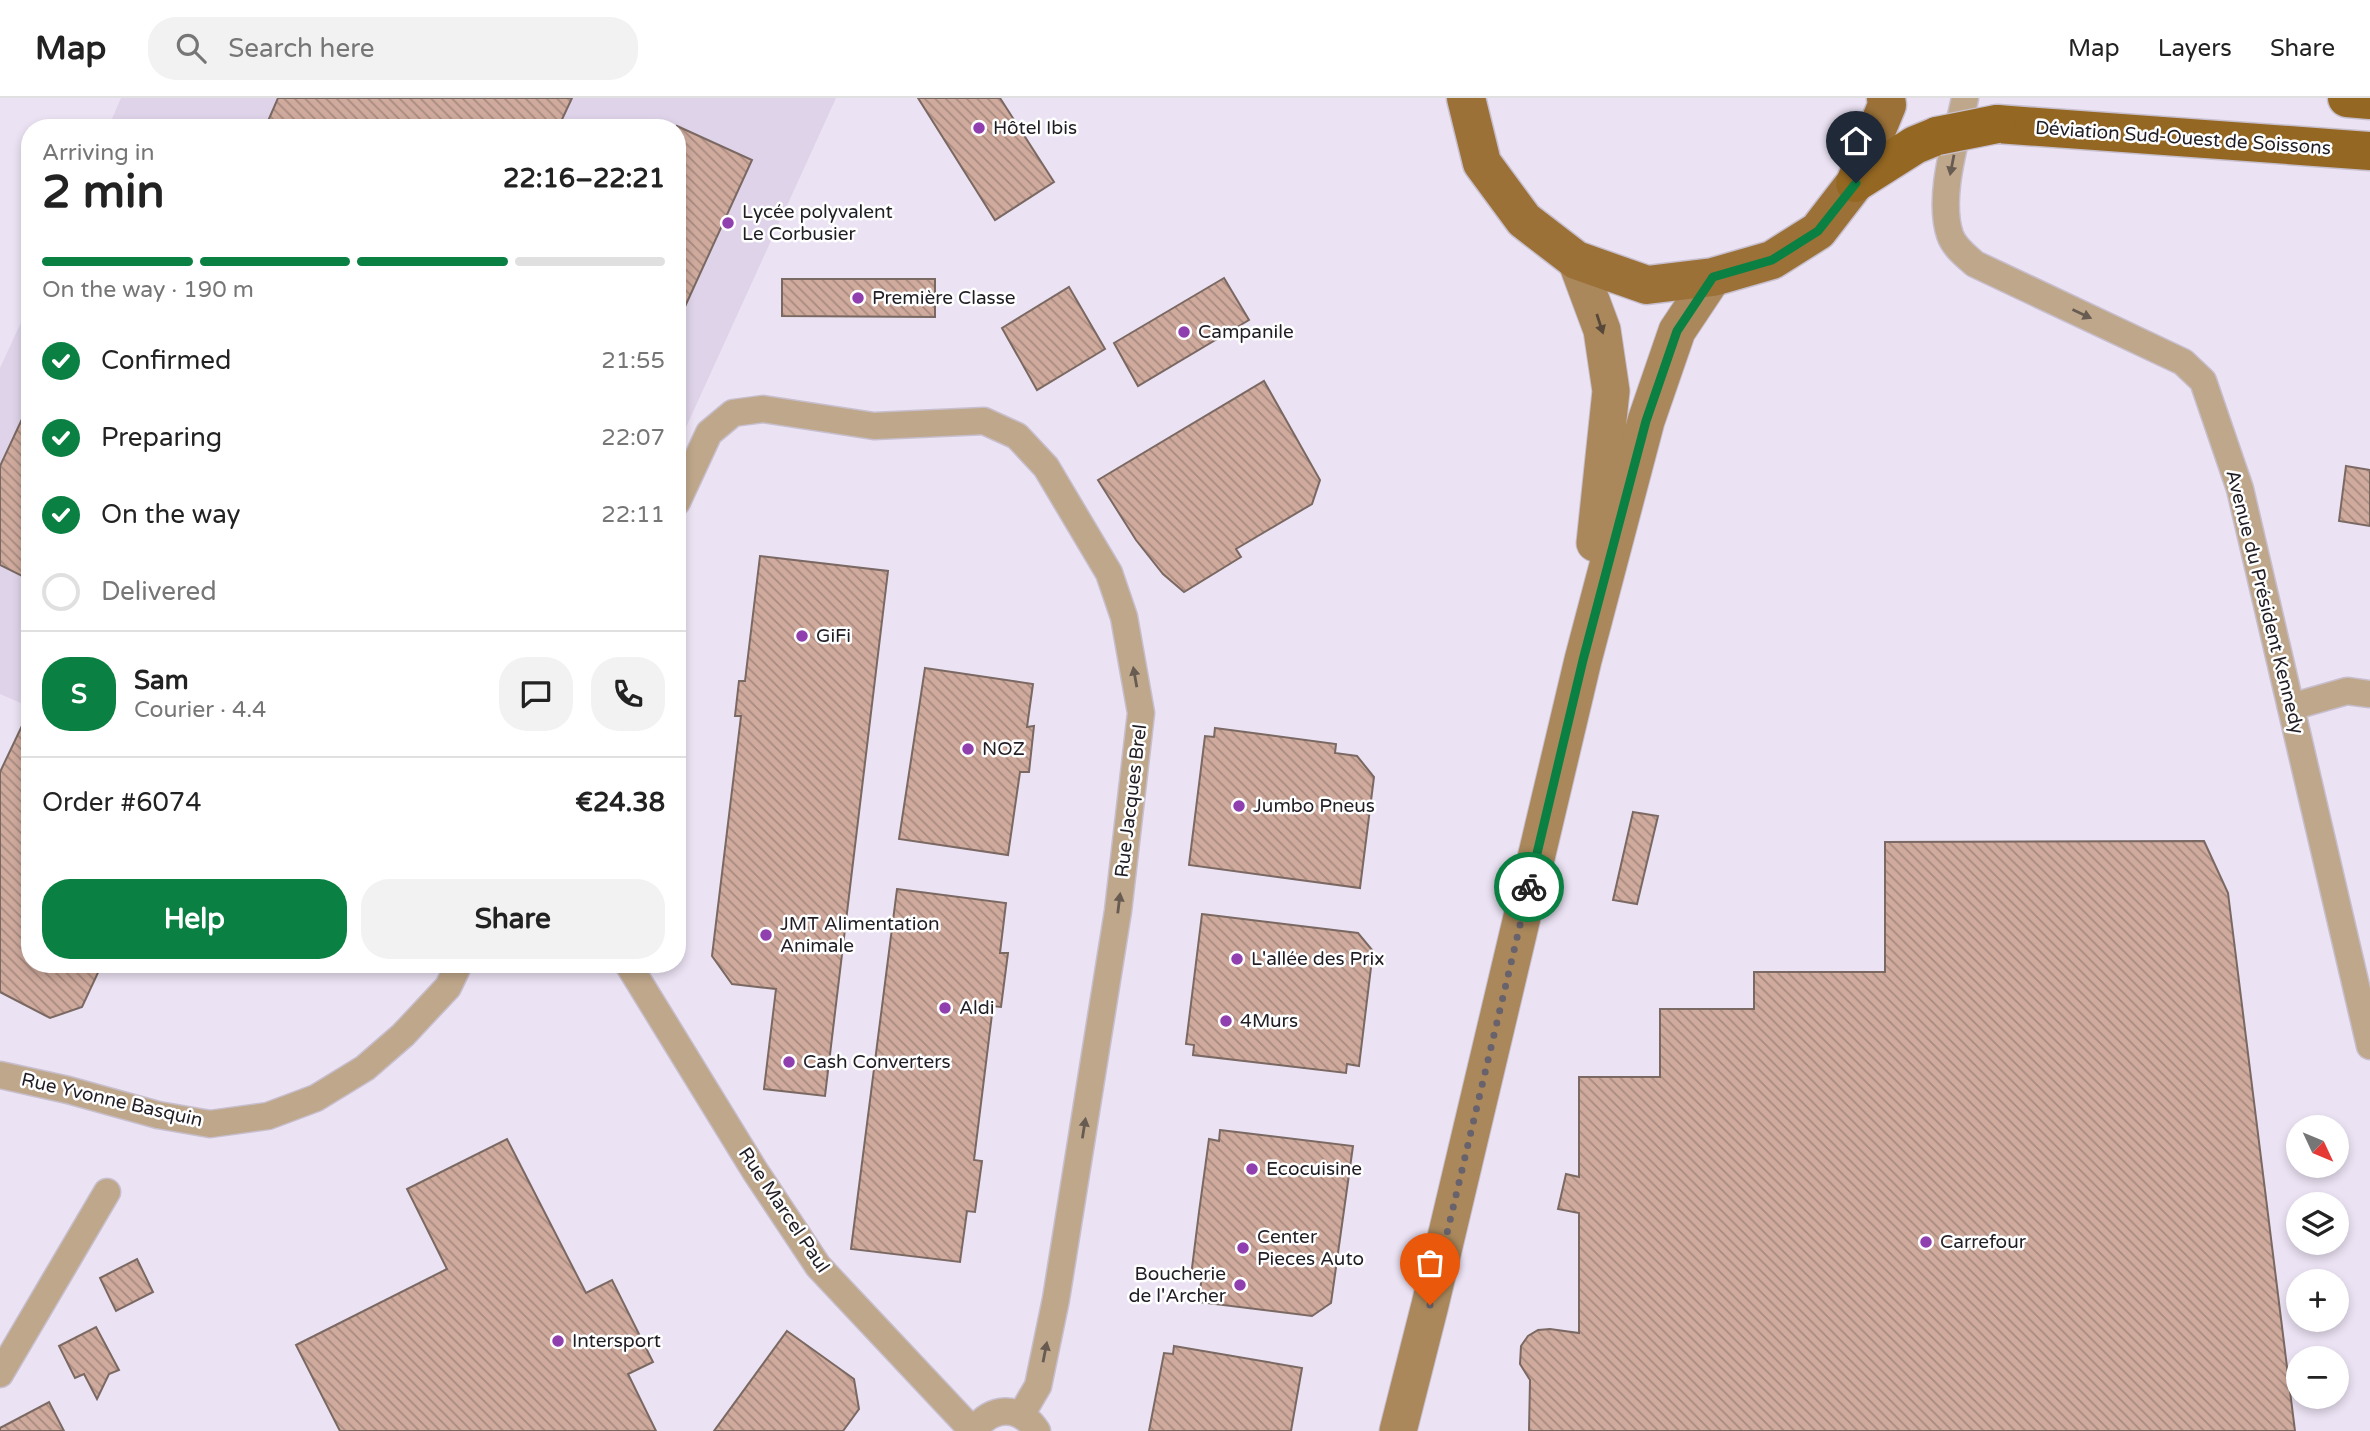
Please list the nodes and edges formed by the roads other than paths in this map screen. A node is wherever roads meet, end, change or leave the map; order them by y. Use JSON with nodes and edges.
{"nodes":[{"id":1,"x":1466,"y":98,"type":"edge"},
{"id":2,"x":1886,"y":98,"type":"edge"},
{"id":3,"x":1965,"y":98,"type":"edge"},
{"id":4,"x":2347,"y":98,"type":"edge"},
{"id":5,"x":2370,"y":100,"type":"edge"},
{"id":6,"x":2370,"y":151,"type":"edge"},
{"id":7,"x":1856,"y":183,"type":"junction"},
{"id":8,"x":1576,"y":260,"type":"junction"},
{"id":9,"x":1713,"y":277,"type":"junction"},
{"id":10,"x":686,"y":483,"type":"edge"},
{"id":11,"x":1583,"y":660,"type":"junction"},
{"id":12,"x":2370,"y":694,"type":"edge"},
{"id":13,"x":2291,"y":707,"type":"junction"},
{"id":14,"x":455,"y":973,"type":"edge"},
{"id":15,"x":634,"y":973,"type":"edge"},
{"id":16,"x":2370,"y":1046,"type":"edge"},
{"id":17,"x":0,"y":1075,"type":"edge"},
{"id":18,"x":107,"y":1192,"type":"dead end"},
{"id":19,"x":1430,"y":1305,"type":"junction"},
{"id":20,"x":0,"y":1374,"type":"edge"},
{"id":21,"x":1029,"y":1423,"type":"edge"},
{"id":22,"x":973,"y":1431,"type":"edge"},
{"id":23,"x":1387,"y":1431,"type":"edge"},
{"id":24,"x":1398,"y":1431,"type":"edge"}],
"edges":[{"from":1,"to":8,"type":"main road"},
{"from":2,"to":7,"type":"main road"},
{"from":3,"to":13,"type":"street","name":"Avenue du Président Kennedy","one_way":true},
{"from":4,"to":5,"type":"highway"},
{"from":6,"to":7,"type":"highway","name":"Déviation Sud-Ouest de Soissons","bridge":true},
{"from":7,"to":9,"type":"main road"},
{"from":8,"to":9,"type":"main road"},
{"from":8,"to":11,"type":"main road","one_way":true},
{"from":9,"to":11,"type":"main road"},
{"from":21,"to":10,"type":"street","name":"Rue Jacques Brel","one_way":true},
{"from":11,"to":19,"type":"main road"},
{"from":12,"to":13,"type":"street"},
{"from":13,"to":16,"type":"street","name":"Avenue du Président Kennedy"},
{"from":14,"to":17,"type":"street","name":"Rue Yvonne Basquin"},
{"from":15,"to":22,"type":"street","name":"Rue Marcel Paul"},
{"from":18,"to":20,"type":"street"},
{"from":19,"to":23,"type":"street"},
{"from":19,"to":24,"type":"main road"},
{"from":21,"to":22,"type":"street"}]}
